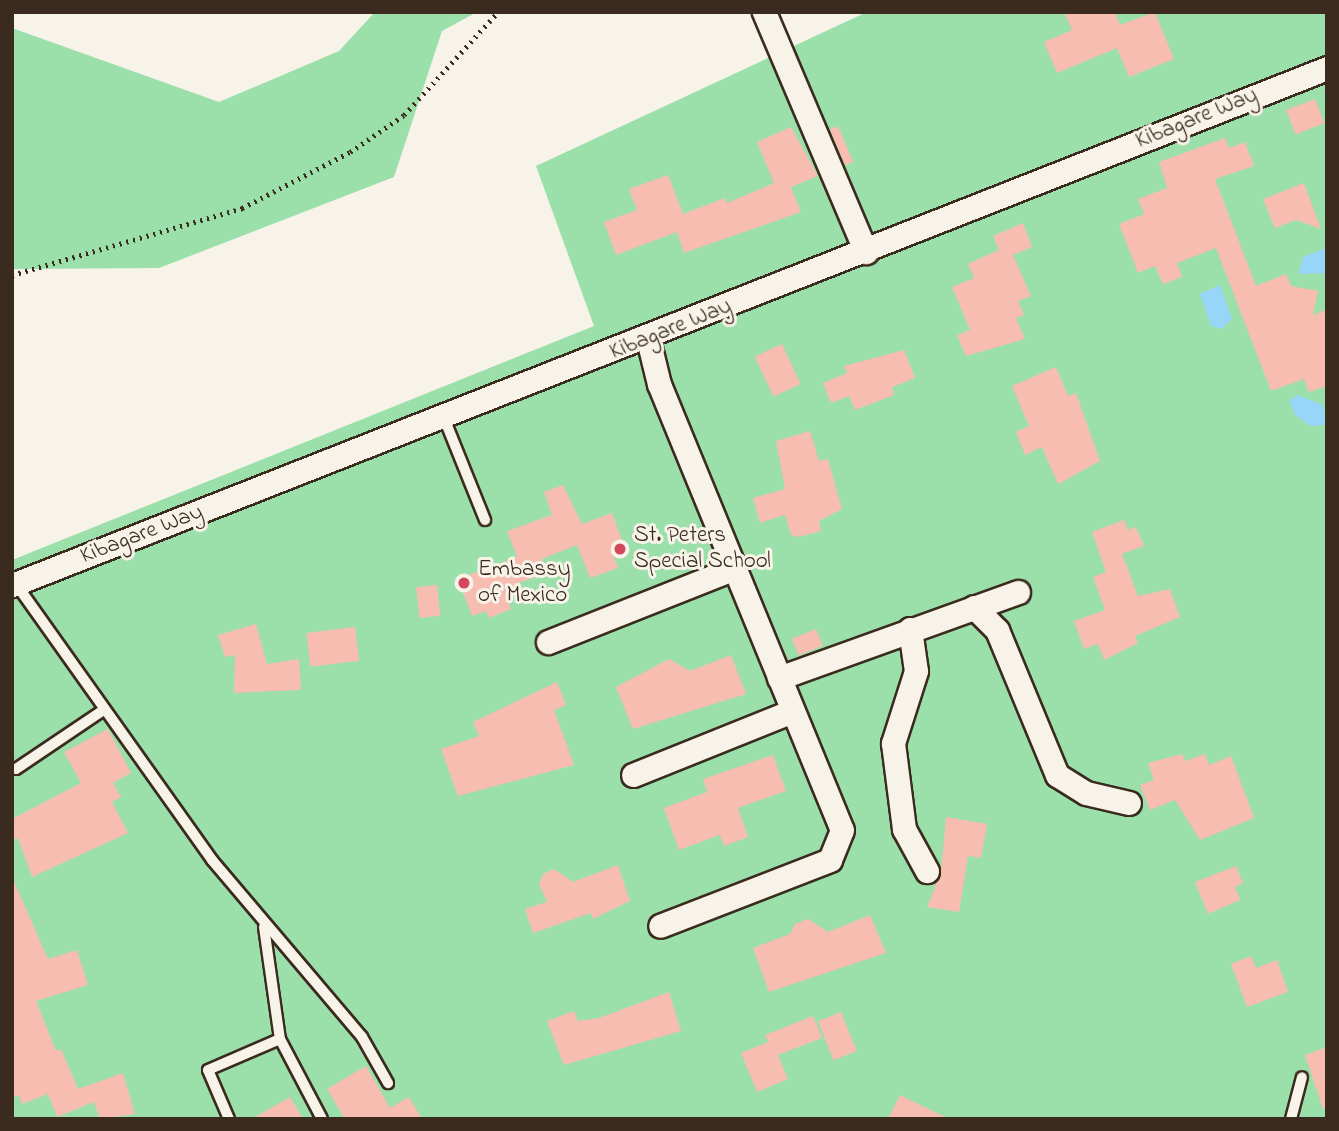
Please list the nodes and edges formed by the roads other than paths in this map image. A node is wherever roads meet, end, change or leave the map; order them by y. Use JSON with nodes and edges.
{"nodes":[{"id":1,"x":764,"y":12,"type":"edge"},
{"id":2,"x":1327,"y":68,"type":"edge"},
{"id":3,"x":866,"y":252,"type":"junction"},
{"id":4,"x":648,"y":339,"type":"junction"},
{"id":5,"x":444,"y":418,"type":"junction"},
{"id":6,"x":485,"y":520,"type":"dead end"},
{"id":7,"x":735,"y":568,"type":"junction"},
{"id":8,"x":14,"y":584,"type":"edge"},
{"id":9,"x":1018,"y":592,"type":"dead end"},
{"id":10,"x":974,"y":607,"type":"junction"},
{"id":11,"x":910,"y":629,"type":"junction"},
{"id":12,"x":548,"y":642,"type":"dead end"},
{"id":13,"x":779,"y":678,"type":"junction"},
{"id":14,"x":102,"y":710,"type":"junction"},
{"id":15,"x":792,"y":711,"type":"junction"},
{"id":16,"x":16,"y":769,"type":"dead end"},
{"id":17,"x":633,"y":775,"type":"dead end"},
{"id":18,"x":1129,"y":803,"type":"dead end"},
{"id":19,"x":927,"y":871,"type":"dead end"},
{"id":20,"x":660,"y":926,"type":"dead end"},
{"id":21,"x":264,"y":928,"type":"junction"},
{"id":22,"x":280,"y":1039,"type":"junction"},
{"id":23,"x":1302,"y":1077,"type":"dead end"},
{"id":24,"x":388,"y":1083,"type":"dead end"},
{"id":25,"x":229,"y":1119,"type":"edge"},
{"id":26,"x":322,"y":1119,"type":"edge"},
{"id":27,"x":1292,"y":1119,"type":"edge"}],
"edges":[{"from":1,"to":3,"type":"street"},
{"from":2,"to":3,"type":"street","name":"Kibagare Way"},
{"from":3,"to":4,"type":"street","name":"Kibagare Way"},
{"from":4,"to":5,"type":"street","name":"Kibagare Way"},
{"from":4,"to":7,"type":"street"},
{"from":5,"to":6,"type":"lane"},
{"from":5,"to":8,"type":"street","name":"Kibagare Way"},
{"from":7,"to":12,"type":"street"},
{"from":7,"to":13,"type":"street"},
{"from":8,"to":14,"type":"lane"},
{"from":9,"to":10,"type":"street"},
{"from":10,"to":11,"type":"street"},
{"from":10,"to":18,"type":"street"},
{"from":11,"to":13,"type":"street"},
{"from":11,"to":19,"type":"street"},
{"from":13,"to":15,"type":"street"},
{"from":14,"to":16,"type":"lane"},
{"from":14,"to":21,"type":"lane"},
{"from":15,"to":17,"type":"street"},
{"from":15,"to":20,"type":"street"},
{"from":21,"to":22,"type":"lane"},
{"from":21,"to":24,"type":"lane"},
{"from":22,"to":25,"type":"lane"},
{"from":22,"to":26,"type":"lane"},
{"from":23,"to":27,"type":"lane"}]}
